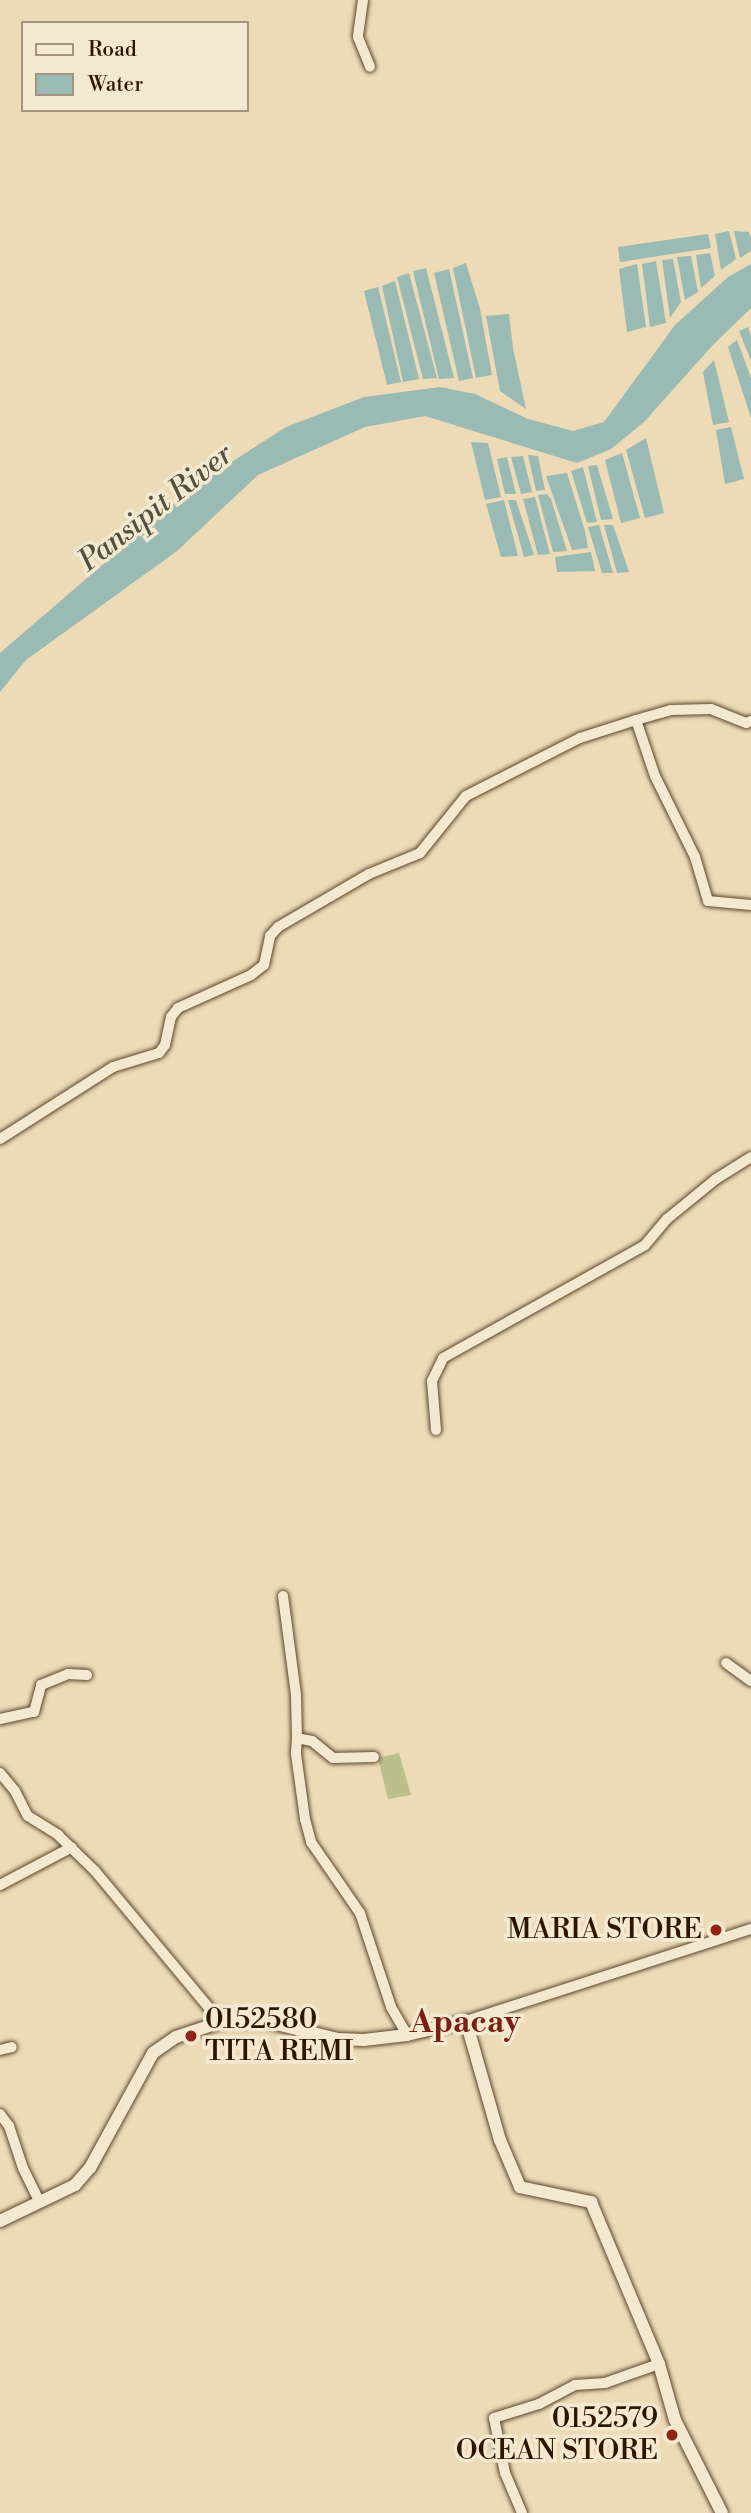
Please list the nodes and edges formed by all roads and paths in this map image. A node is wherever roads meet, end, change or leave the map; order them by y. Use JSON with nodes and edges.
{"nodes":[{"id":1,"x":363,"y":0,"type":"edge"},
{"id":2,"x":370,"y":67,"type":"dead end"},
{"id":3,"x":636,"y":720,"type":"junction"},
{"id":4,"x":751,"y":721,"type":"edge"},
{"id":5,"x":751,"y":905,"type":"edge"},
{"id":6,"x":0,"y":1139,"type":"edge"},
{"id":7,"x":751,"y":1157,"type":"edge"},
{"id":8,"x":436,"y":1430,"type":"dead end"},
{"id":9,"x":283,"y":1596,"type":"dead end"},
{"id":10,"x":726,"y":1663,"type":"dead end"},
{"id":11,"x":87,"y":1675,"type":"dead end"},
{"id":12,"x":751,"y":1681,"type":"edge"},
{"id":13,"x":0,"y":1720,"type":"edge"},
{"id":14,"x":297,"y":1738,"type":"junction"},
{"id":15,"x":374,"y":1758,"type":"dead end"},
{"id":16,"x":0,"y":1773,"type":"edge"},
{"id":17,"x":72,"y":1847,"type":"junction"},
{"id":18,"x":0,"y":1885,"type":"edge"},
{"id":19,"x":751,"y":1928,"type":"edge"},
{"id":20,"x":466,"y":2021,"type":"junction"},
{"id":21,"x":221,"y":2022,"type":"junction"},
{"id":22,"x":407,"y":2035,"type":"junction"},
{"id":23,"x":12,"y":2047,"type":"dead end"},
{"id":24,"x":0,"y":2050,"type":"edge"},
{"id":25,"x":0,"y":2114,"type":"edge"},
{"id":26,"x":39,"y":2201,"type":"junction"},
{"id":27,"x":0,"y":2221,"type":"edge"},
{"id":28,"x":659,"y":2364,"type":"junction"},
{"id":29,"x":720,"y":2512,"type":"edge"},
{"id":30,"x":522,"y":2513,"type":"edge"}],
"edges":[{"from":1,"to":2,"type":"street"},
{"from":3,"to":4,"type":"street"},
{"from":3,"to":5,"type":"street"},
{"from":3,"to":6,"type":"street"},
{"from":7,"to":8,"type":"street"},
{"from":9,"to":14,"type":"street"},
{"from":10,"to":12,"type":"street"},
{"from":11,"to":13,"type":"street"},
{"from":14,"to":15,"type":"street"},
{"from":14,"to":22,"type":"street"},
{"from":16,"to":17,"type":"street"},
{"from":17,"to":18,"type":"street"},
{"from":17,"to":21,"type":"street"},
{"from":19,"to":20,"type":"street"},
{"from":20,"to":22,"type":"street"},
{"from":20,"to":28,"type":"street"},
{"from":21,"to":22,"type":"street"},
{"from":21,"to":26,"type":"street"},
{"from":23,"to":24,"type":"street"},
{"from":25,"to":26,"type":"street"},
{"from":26,"to":27,"type":"street"},
{"from":28,"to":29,"type":"street"},
{"from":28,"to":30,"type":"street"}]}
